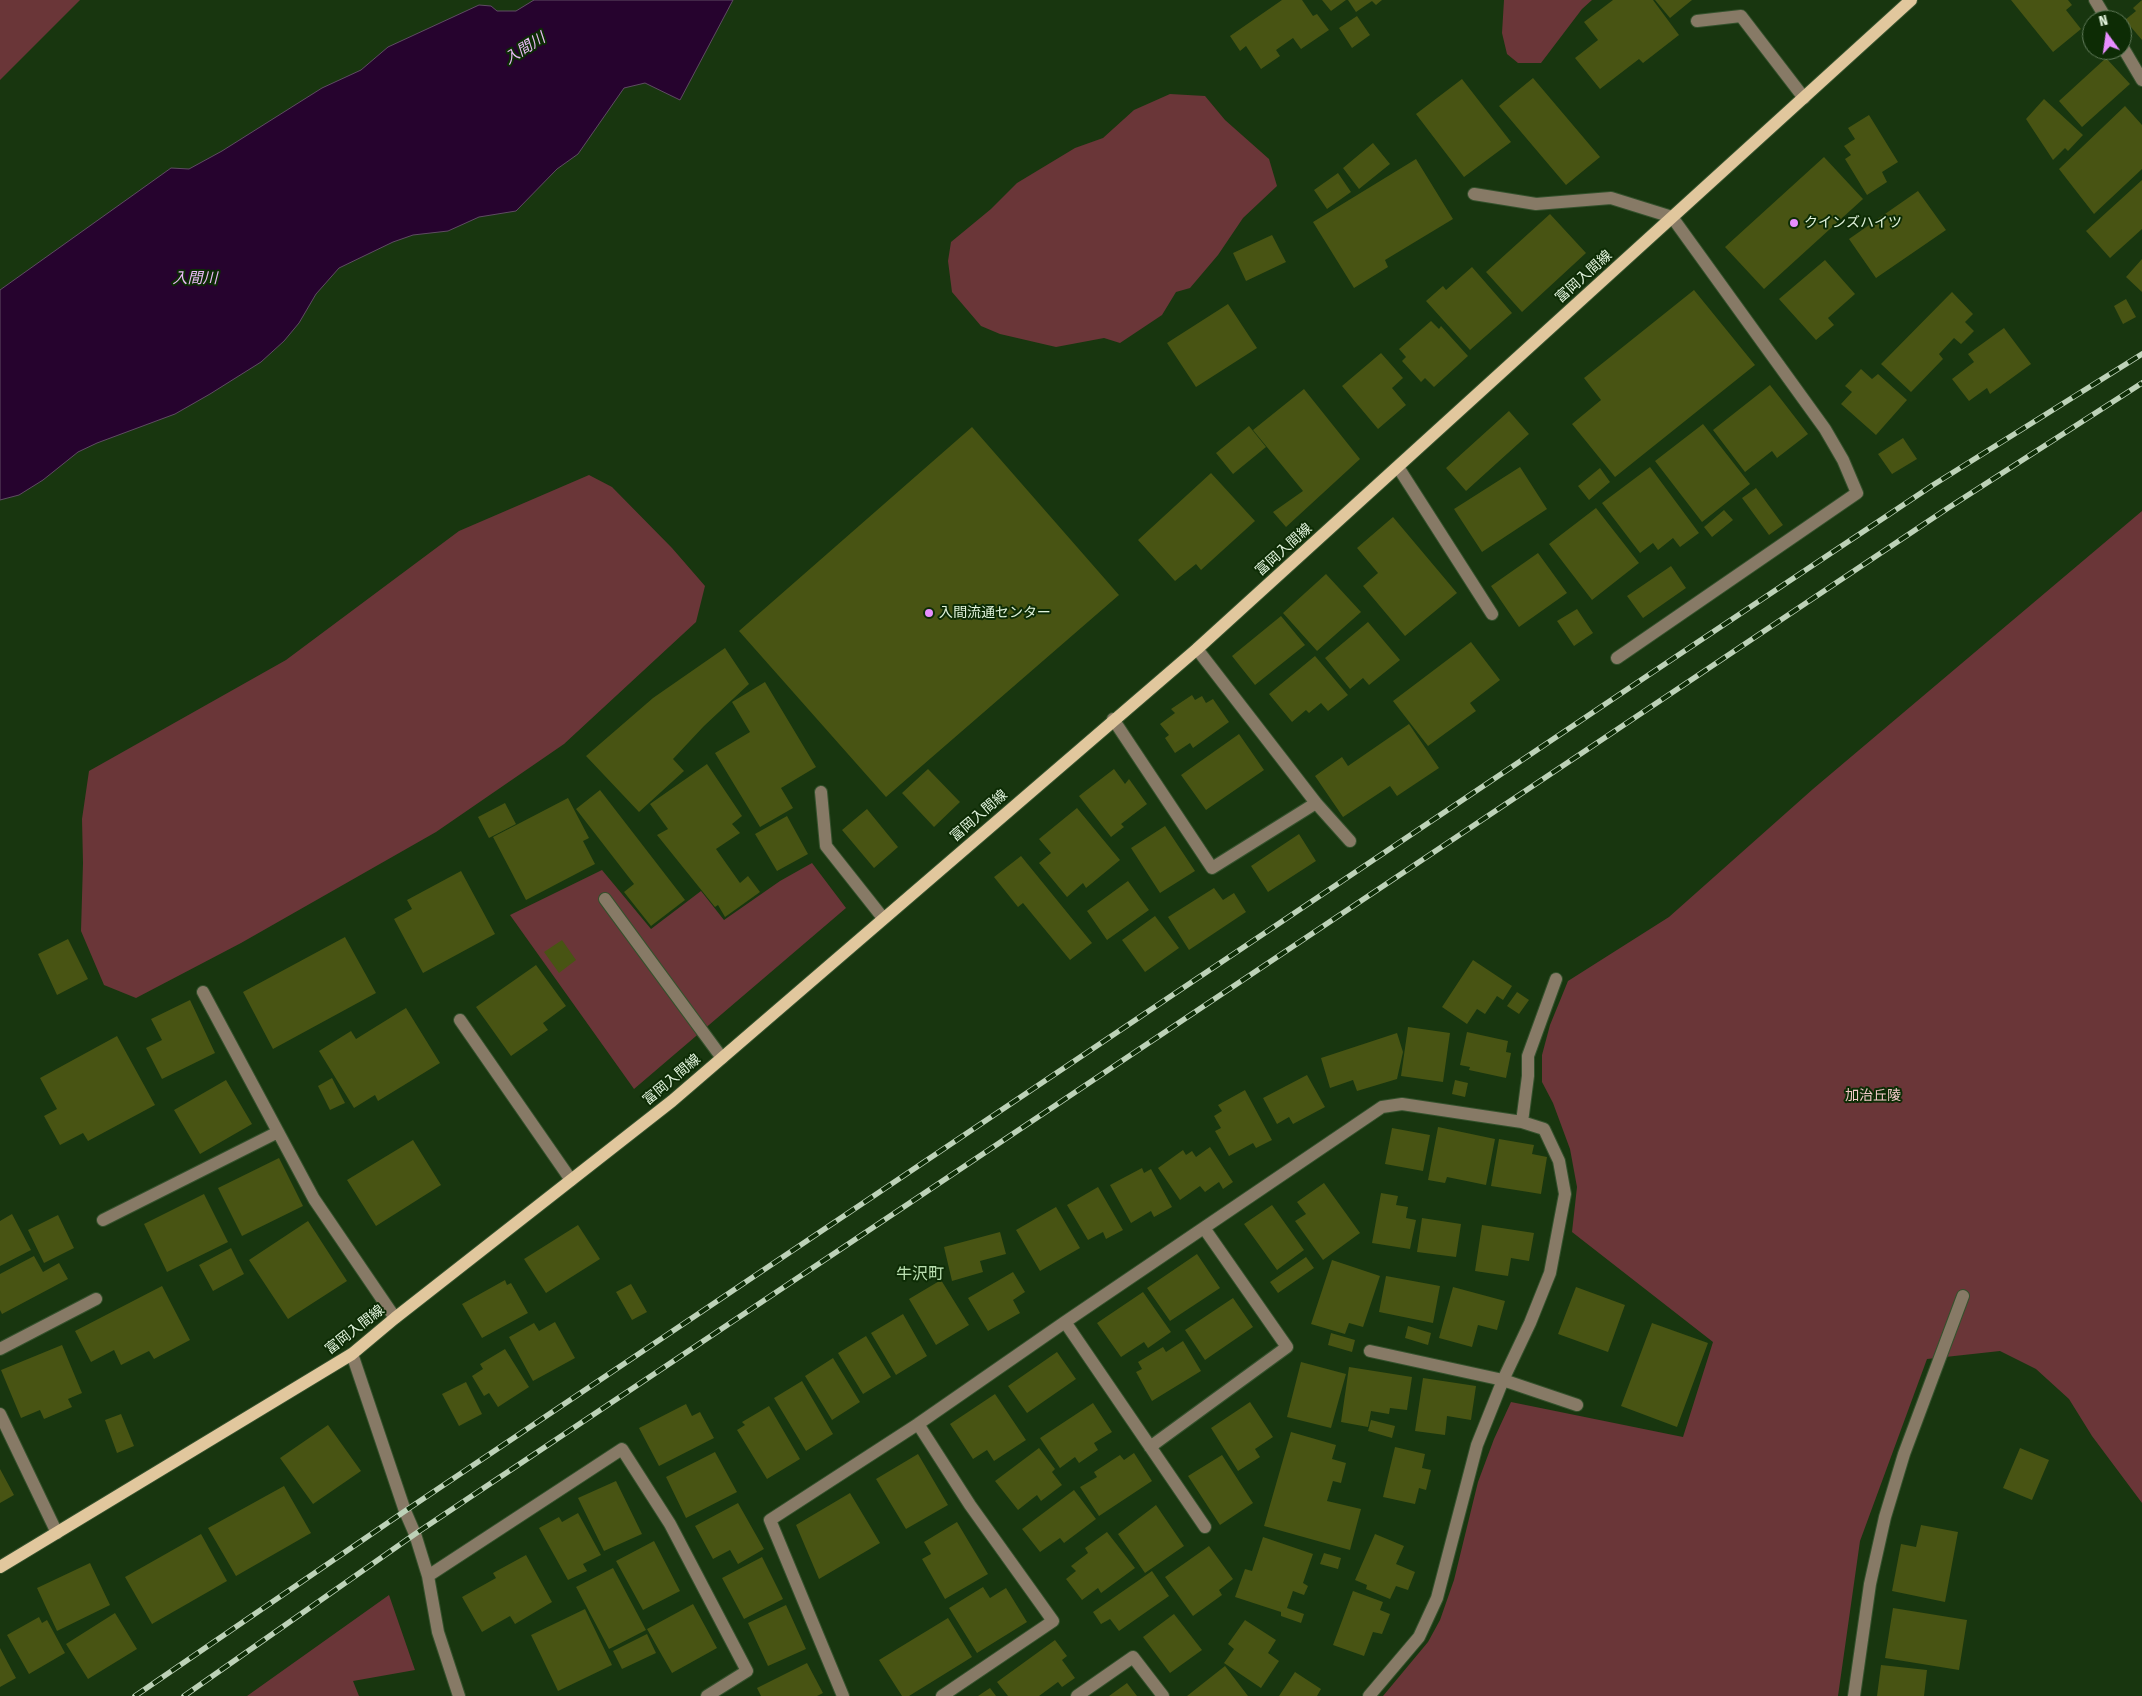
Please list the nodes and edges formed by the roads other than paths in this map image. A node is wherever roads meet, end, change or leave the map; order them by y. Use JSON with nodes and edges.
{"nodes":[{"id":1,"x":1911,"y":0,"type":"edge"},
{"id":2,"x":1697,"y":21,"type":"dead end"},
{"id":3,"x":2130,"y":60,"type":"edge"},
{"id":4,"x":2142,"y":80,"type":"edge"},
{"id":5,"x":1804,"y":98,"type":"junction"},
{"id":6,"x":1474,"y":194,"type":"dead end"},
{"id":7,"x":1672,"y":217,"type":"junction"},
{"id":8,"x":1398,"y":467,"type":"junction"},
{"id":9,"x":1492,"y":614,"type":"dead end"},
{"id":10,"x":1197,"y":649,"type":"junction"},
{"id":11,"x":1617,"y":658,"type":"dead end"},
{"id":12,"x":1113,"y":719,"type":"junction"},
{"id":13,"x":821,"y":792,"type":"dead end"},
{"id":14,"x":1316,"y":803,"type":"junction"},
{"id":15,"x":1350,"y":841,"type":"dead end"},
{"id":16,"x":605,"y":899,"type":"dead end"},
{"id":17,"x":883,"y":918,"type":"junction"},
{"id":18,"x":1556,"y":978,"type":"dead end"},
{"id":19,"x":202,"y":992,"type":"dead end"},
{"id":20,"x":460,"y":1020,"type":"dead end"},
{"id":21,"x":722,"y":1058,"type":"junction"},
{"id":22,"x":1522,"y":1122,"type":"junction"},
{"id":23,"x":278,"y":1132,"type":"junction"},
{"id":24,"x":571,"y":1180,"type":"junction"},
{"id":25,"x":103,"y":1220,"type":"dead end"},
{"id":26,"x":1204,"y":1228,"type":"junction"},
{"id":27,"x":1963,"y":1296,"type":"dead end"},
{"id":28,"x":96,"y":1299,"type":"dead end"},
{"id":29,"x":395,"y":1318,"type":"junction"},
{"id":30,"x":1065,"y":1322,"type":"junction"},
{"id":31,"x":0,"y":1349,"type":"edge"},
{"id":32,"x":1370,"y":1351,"type":"dead end"},
{"id":33,"x":352,"y":1354,"type":"junction"},
{"id":34,"x":1503,"y":1380,"type":"junction"},
{"id":35,"x":1576,"y":1405,"type":"dead end"},
{"id":36,"x":0,"y":1414,"type":"edge"},
{"id":37,"x":918,"y":1424,"type":"junction"},
{"id":38,"x":1150,"y":1447,"type":"junction"},
{"id":39,"x":1205,"y":1527,"type":"dead end"},
{"id":40,"x":57,"y":1533,"type":"junction"},
{"id":41,"x":0,"y":1567,"type":"edge"},
{"id":42,"x":428,"y":1576,"type":"junction"},
{"id":43,"x":459,"y":1696,"type":"edge"},
{"id":44,"x":707,"y":1696,"type":"edge"},
{"id":45,"x":843,"y":1696,"type":"edge"},
{"id":46,"x":942,"y":1696,"type":"edge"},
{"id":47,"x":1076,"y":1696,"type":"edge"},
{"id":48,"x":1163,"y":1696,"type":"edge"},
{"id":49,"x":1369,"y":1696,"type":"edge"},
{"id":50,"x":1854,"y":1696,"type":"edge"}],
"edges":[{"from":1,"to":5,"type":"main road","name":"富岡入間線"},
{"from":2,"to":5,"type":"street"},
{"from":3,"to":4,"type":"street"},
{"from":5,"to":7,"type":"main road","name":"富岡入間線"},
{"from":6,"to":7,"type":"street"},
{"from":7,"to":8,"type":"main road","name":"富岡入間線"},
{"from":7,"to":11,"type":"street"},
{"from":8,"to":9,"type":"street"},
{"from":8,"to":10,"type":"main road","name":"富岡入間線"},
{"from":10,"to":12,"type":"main road","name":"富岡入間線"},
{"from":10,"to":14,"type":"street"},
{"from":12,"to":14,"type":"street"},
{"from":12,"to":17,"type":"main road","name":"富岡入間線"},
{"from":13,"to":17,"type":"street"},
{"from":14,"to":15,"type":"street"},
{"from":16,"to":21,"type":"street"},
{"from":17,"to":21,"type":"main road","name":"富岡入間線"},
{"from":18,"to":22,"type":"street"},
{"from":19,"to":23,"type":"street"},
{"from":20,"to":24,"type":"street"},
{"from":21,"to":24,"type":"main road","name":"富岡入間線"},
{"from":22,"to":26,"type":"street"},
{"from":22,"to":34,"type":"street"},
{"from":23,"to":25,"type":"street"},
{"from":23,"to":29,"type":"street"},
{"from":24,"to":29,"type":"main road","name":"富岡入間線"},
{"from":26,"to":30,"type":"street"},
{"from":26,"to":38,"type":"street"},
{"from":27,"to":50,"type":"street"},
{"from":28,"to":31,"type":"street"},
{"from":29,"to":33,"type":"main road","name":"富岡入間線"},
{"from":30,"to":37,"type":"street"},
{"from":30,"to":38,"type":"street"},
{"from":32,"to":34,"type":"street"},
{"from":33,"to":40,"type":"main road","name":"富岡入間線"},
{"from":33,"to":42,"type":"street"},
{"from":34,"to":35,"type":"street"},
{"from":34,"to":49,"type":"street"},
{"from":36,"to":40,"type":"street"},
{"from":37,"to":45,"type":"street"},
{"from":37,"to":46,"type":"street"},
{"from":38,"to":39,"type":"street"},
{"from":40,"to":41,"type":"main road","name":"富岡入間線"},
{"from":42,"to":43,"type":"street"},
{"from":42,"to":44,"type":"street"},
{"from":47,"to":48,"type":"street"}]}
